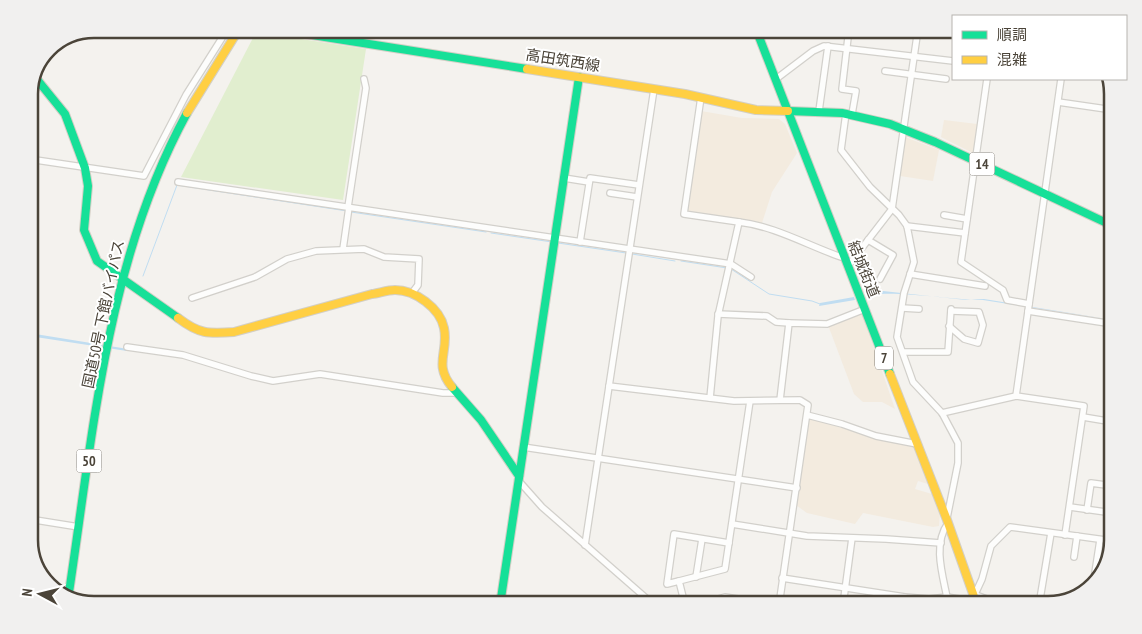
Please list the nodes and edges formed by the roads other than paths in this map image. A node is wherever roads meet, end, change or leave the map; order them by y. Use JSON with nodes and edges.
{"nodes":[{"id":1,"x":222,"y":38,"type":"edge"},
{"id":2,"x":234,"y":38,"type":"edge"},
{"id":3,"x":331,"y":38,"type":"edge"},
{"id":4,"x":760,"y":38,"type":"edge"},
{"id":5,"x":848,"y":38,"type":"edge"},
{"id":6,"x":917,"y":38,"type":"edge"},
{"id":7,"x":828,"y":46,"type":"junction"},
{"id":8,"x":846,"y":48,"type":"junction"},
{"id":9,"x":914,"y":57,"type":"junction"},
{"id":10,"x":952,"y":61,"type":"edge"},
{"id":11,"x":885,"y":71,"type":"dead end"},
{"id":12,"x":912,"y":74,"type":"junction"},
{"id":13,"x":579,"y":77,"type":"junction"},
{"id":14,"x":364,"y":79,"type":"dead end"},
{"id":15,"x":776,"y":79,"type":"junction"},
{"id":16,"x":946,"y":79,"type":"dead end"},
{"id":17,"x":987,"y":80,"type":"edge"},
{"id":18,"x":1061,"y":80,"type":"edge"},
{"id":19,"x":39,"y":82,"type":"edge"},
{"id":20,"x":654,"y":88,"type":"junction"},
{"id":21,"x":700,"y":97,"type":"junction"},
{"id":22,"x":1058,"y":102,"type":"junction"},
{"id":23,"x":1104,"y":109,"type":"edge"},
{"id":24,"x":788,"y":111,"type":"junction"},
{"id":25,"x":819,"y":111,"type":"junction"},
{"id":26,"x":849,"y":113,"type":"junction"},
{"id":27,"x":904,"y":128,"type":"junction"},
{"id":28,"x":38,"y":161,"type":"edge"},
{"id":29,"x":975,"y":161,"type":"junction"},
{"id":30,"x":85,"y":168,"type":"junction"},
{"id":31,"x":564,"y":178,"type":"junction"},
{"id":32,"x":178,"y":182,"type":"dead end"},
{"id":33,"x":589,"y":182,"type":"junction"},
{"id":34,"x":639,"y":185,"type":"junction"},
{"id":35,"x":610,"y":193,"type":"dead end"},
{"id":36,"x":1045,"y":194,"type":"junction"},
{"id":37,"x":637,"y":197,"type":"junction"},
{"id":38,"x":348,"y":209,"type":"junction"},
{"id":39,"x":892,"y":209,"type":"junction"},
{"id":40,"x":944,"y":215,"type":"dead end"},
{"id":41,"x":967,"y":219,"type":"junction"},
{"id":42,"x":739,"y":222,"type":"junction"},
{"id":43,"x":1104,"y":222,"type":"edge"},
{"id":44,"x":907,"y":226,"type":"junction"},
{"id":45,"x":965,"y":233,"type":"junction"},
{"id":46,"x":868,"y":240,"type":"junction"},
{"id":47,"x":554,"y":241,"type":"junction"},
{"id":48,"x":580,"y":242,"type":"junction"},
{"id":49,"x":343,"y":249,"type":"junction"},
{"id":50,"x":630,"y":250,"type":"junction"},
{"id":51,"x":844,"y":256,"type":"junction"},
{"id":52,"x":848,"y":266,"type":"junction"},
{"id":53,"x":730,"y":267,"type":"junction"},
{"id":54,"x":910,"y":274,"type":"junction"},
{"id":55,"x":751,"y":277,"type":"dead end"},
{"id":56,"x":122,"y":279,"type":"junction"},
{"id":57,"x":880,"y":279,"type":"dead end"},
{"id":58,"x":985,"y":286,"type":"dead end"},
{"id":59,"x":412,"y":293,"type":"junction"},
{"id":60,"x":192,"y":298,"type":"dead end"},
{"id":61,"x":902,"y":308,"type":"junction"},
{"id":62,"x":1029,"y":308,"type":"junction"},
{"id":63,"x":865,"y":309,"type":"junction"},
{"id":64,"x":919,"y":310,"type":"dead end"},
{"id":65,"x":718,"y":314,"type":"junction"},
{"id":66,"x":1104,"y":322,"type":"edge"},
{"id":67,"x":789,"y":323,"type":"junction"},
{"id":68,"x":949,"y":326,"type":"junction"},
{"id":69,"x":127,"y":347,"type":"dead end"},
{"id":70,"x":903,"y":352,"type":"junction"},
{"id":71,"x":609,"y":386,"type":"junction"},
{"id":72,"x":456,"y":392,"type":"junction"},
{"id":73,"x":1016,"y":396,"type":"junction"},
{"id":74,"x":710,"y":398,"type":"junction"},
{"id":75,"x":780,"y":400,"type":"junction"},
{"id":76,"x":750,"y":401,"type":"junction"},
{"id":77,"x":942,"y":413,"type":"junction"},
{"id":78,"x":807,"y":415,"type":"junction"},
{"id":79,"x":1083,"y":418,"type":"junction"},
{"id":80,"x":1104,"y":421,"type":"edge"},
{"id":81,"x":917,"y":444,"type":"junction"},
{"id":82,"x":523,"y":447,"type":"junction"},
{"id":83,"x":598,"y":459,"type":"junction"},
{"id":84,"x":519,"y":478,"type":"junction"},
{"id":85,"x":739,"y":480,"type":"junction"},
{"id":86,"x":1104,"y":485,"type":"edge"},
{"id":87,"x":797,"y":488,"type":"junction"},
{"id":88,"x":1070,"y":508,"type":"junction"},
{"id":89,"x":1087,"y":510,"type":"junction"},
{"id":90,"x":1104,"y":512,"type":"edge"},
{"id":91,"x":38,"y":520,"type":"edge"},
{"id":92,"x":947,"y":522,"type":"junction"},
{"id":93,"x":732,"y":524,"type":"junction"},
{"id":94,"x":79,"y":527,"type":"junction"},
{"id":95,"x":789,"y":533,"type":"junction"},
{"id":96,"x":1050,"y":533,"type":"junction"},
{"id":97,"x":1065,"y":534,"type":"junction"},
{"id":98,"x":1077,"y":536,"type":"junction"},
{"id":99,"x":852,"y":538,"type":"junction"},
{"id":100,"x":702,"y":539,"type":"junction"},
{"id":101,"x":1100,"y":540,"type":"junction"},
{"id":102,"x":1104,"y":541,"type":"edge"},
{"id":103,"x":729,"y":543,"type":"junction"},
{"id":104,"x":941,"y":544,"type":"junction"},
{"id":105,"x":585,"y":545,"type":"junction"},
{"id":106,"x":1074,"y":557,"type":"dead end"},
{"id":107,"x":1095,"y":572,"type":"edge"},
{"id":108,"x":696,"y":577,"type":"junction"},
{"id":109,"x":782,"y":578,"type":"junction"},
{"id":110,"x":679,"y":581,"type":"junction"},
{"id":111,"x":846,"y":588,"type":"junction"},
{"id":112,"x":69,"y":591,"type":"edge"},
{"id":113,"x":501,"y":596,"type":"edge"},
{"id":114,"x":644,"y":596,"type":"edge"},
{"id":115,"x":683,"y":596,"type":"edge"},
{"id":116,"x":779,"y":596,"type":"edge"},
{"id":117,"x":845,"y":596,"type":"edge"},
{"id":118,"x":898,"y":596,"type":"edge"},
{"id":119,"x":947,"y":596,"type":"edge"},
{"id":120,"x":972,"y":596,"type":"edge"},
{"id":121,"x":976,"y":596,"type":"edge"},
{"id":122,"x":1041,"y":596,"type":"edge"}],
"edges":[{"from":1,"to":30,"type":"street"},
{"from":2,"to":56,"type":"main road","name":"国道50号 下館バイパス","number":"50"},
{"from":3,"to":13,"type":"main road","name":"高田筑西線"},
{"from":4,"to":15,"type":"main road","name":"結城街道","number":"7"},
{"from":5,"to":8,"type":"street"},
{"from":6,"to":9,"type":"street"},
{"from":7,"to":8,"type":"street"},
{"from":7,"to":15,"type":"street"},
{"from":7,"to":25,"type":"street"},
{"from":8,"to":9,"type":"street"},
{"from":8,"to":26,"type":"street"},
{"from":9,"to":10,"type":"street"},
{"from":9,"to":12,"type":"street"},
{"from":11,"to":12,"type":"street"},
{"from":12,"to":16,"type":"street"},
{"from":12,"to":27,"type":"street"},
{"from":13,"to":20,"type":"main road","name":"高田筑西線"},
{"from":13,"to":31,"type":"main road"},
{"from":14,"to":38,"type":"street"},
{"from":15,"to":24,"type":"main road","name":"結城街道","number":"7"},
{"from":17,"to":29,"type":"street"},
{"from":18,"to":22,"type":"street"},
{"from":19,"to":30,"type":"main road"},
{"from":20,"to":21,"type":"main road","name":"高田筑西線"},
{"from":20,"to":34,"type":"street"},
{"from":21,"to":24,"type":"main road","name":"高田筑西線"},
{"from":21,"to":42,"type":"street"},
{"from":22,"to":23,"type":"street"},
{"from":22,"to":36,"type":"street"},
{"from":24,"to":25,"type":"main road","number":"14"},
{"from":24,"to":51,"type":"main road","name":"結城街道","number":"7"},
{"from":25,"to":26,"type":"main road","number":"14"},
{"from":26,"to":27,"type":"main road","number":"14"},
{"from":26,"to":39,"type":"street"},
{"from":27,"to":29,"type":"main road","number":"14"},
{"from":27,"to":39,"type":"street"},
{"from":28,"to":30,"type":"street"},
{"from":29,"to":36,"type":"main road","number":"14"},
{"from":29,"to":41,"type":"street"},
{"from":30,"to":56,"type":"main road"},
{"from":31,"to":33,"type":"street"},
{"from":31,"to":47,"type":"main road"},
{"from":32,"to":38,"type":"street"},
{"from":33,"to":34,"type":"street"},
{"from":33,"to":48,"type":"street"},
{"from":34,"to":37,"type":"street"},
{"from":35,"to":37,"type":"street"},
{"from":36,"to":43,"type":"main road","number":"14"},
{"from":36,"to":62,"type":"street"},
{"from":37,"to":50,"type":"street"},
{"from":38,"to":47,"type":"street"},
{"from":38,"to":49,"type":"street"},
{"from":39,"to":44,"type":"street"},
{"from":39,"to":46,"type":"street"},
{"from":40,"to":41,"type":"street"},
{"from":41,"to":45,"type":"street"},
{"from":42,"to":51,"type":"street"},
{"from":42,"to":53,"type":"street"},
{"from":44,"to":45,"type":"street"},
{"from":44,"to":54,"type":"street","name":"結城街道"},
{"from":45,"to":62,"type":"street"},
{"from":46,"to":52,"type":"street"},
{"from":46,"to":57,"type":"street"},
{"from":47,"to":48,"type":"street"},
{"from":47,"to":82,"type":"main road"},
{"from":48,"to":50,"type":"street"},
{"from":49,"to":59,"type":"street"},
{"from":49,"to":60,"type":"street"},
{"from":50,"to":53,"type":"street"},
{"from":50,"to":71,"type":"street"},
{"from":51,"to":52,"type":"main road","name":"結城街道","number":"7"},
{"from":52,"to":63,"type":"main road","name":"結城街道","number":"7"},
{"from":53,"to":55,"type":"street"},
{"from":53,"to":65,"type":"street"},
{"from":54,"to":58,"type":"street"},
{"from":54,"to":61,"type":"street","name":"結城街道"},
{"from":56,"to":59,"type":"main road"},
{"from":56,"to":94,"type":"main road","name":"国道50号 下館バイパス","number":"50"},
{"from":59,"to":72,"type":"main road"},
{"from":61,"to":64,"type":"street"},
{"from":61,"to":70,"type":"street","name":"結城街道"},
{"from":62,"to":66,"type":"street"},
{"from":62,"to":73,"type":"street"},
{"from":63,"to":67,"type":"street"},
{"from":63,"to":81,"type":"main road","name":"結城街道","number":"7"},
{"from":65,"to":67,"type":"street"},
{"from":65,"to":74,"type":"street"},
{"from":67,"to":75,"type":"street"},
{"from":68,"to":68,"type":"street"},
{"from":68,"to":70,"type":"street"},
{"from":69,"to":72,"type":"street"},
{"from":70,"to":77,"type":"street","name":"結城街道"},
{"from":71,"to":74,"type":"street"},
{"from":71,"to":83,"type":"street"},
{"from":72,"to":84,"type":"main road"},
{"from":73,"to":77,"type":"street"},
{"from":73,"to":79,"type":"street"},
{"from":74,"to":76,"type":"street"},
{"from":75,"to":76,"type":"street"},
{"from":75,"to":78,"type":"street"},
{"from":76,"to":85,"type":"street"},
{"from":77,"to":92,"type":"street","name":"結城街道"},
{"from":78,"to":81,"type":"street"},
{"from":78,"to":87,"type":"street"},
{"from":79,"to":80,"type":"street"},
{"from":79,"to":88,"type":"street"},
{"from":81,"to":92,"type":"main road","name":"結城街道","number":"7"},
{"from":82,"to":83,"type":"street"},
{"from":82,"to":84,"type":"main road"},
{"from":83,"to":85,"type":"street"},
{"from":83,"to":105,"type":"street"},
{"from":84,"to":105,"type":"street"},
{"from":84,"to":113,"type":"main road"},
{"from":85,"to":87,"type":"street"},
{"from":85,"to":93,"type":"street"},
{"from":86,"to":89,"type":"street"},
{"from":87,"to":95,"type":"street"},
{"from":88,"to":89,"type":"street"},
{"from":88,"to":97,"type":"street"},
{"from":89,"to":90,"type":"street"},
{"from":91,"to":94,"type":"street"},
{"from":92,"to":104,"type":"street"},
{"from":92,"to":120,"type":"main road","name":"結城街道","number":"7"},
{"from":93,"to":95,"type":"street"},
{"from":93,"to":103,"type":"street"},
{"from":94,"to":112,"type":"main road","name":"国道50号 下館バイパス","number":"50"},
{"from":95,"to":99,"type":"street"},
{"from":95,"to":109,"type":"street"},
{"from":96,"to":97,"type":"street"},
{"from":96,"to":121,"type":"street"},
{"from":96,"to":122,"type":"street"},
{"from":97,"to":98,"type":"street"},
{"from":98,"to":101,"type":"street"},
{"from":98,"to":106,"type":"street"},
{"from":99,"to":104,"type":"street"},
{"from":99,"to":111,"type":"street"},
{"from":100,"to":103,"type":"street"},
{"from":100,"to":108,"type":"street"},
{"from":100,"to":110,"type":"street"},
{"from":101,"to":102,"type":"street"},
{"from":101,"to":107,"type":"street"},
{"from":103,"to":108,"type":"street"},
{"from":104,"to":119,"type":"street"},
{"from":105,"to":114,"type":"street"},
{"from":108,"to":110,"type":"street"},
{"from":109,"to":111,"type":"street"},
{"from":109,"to":116,"type":"street"},
{"from":110,"to":115,"type":"street"},
{"from":111,"to":117,"type":"street"},
{"from":111,"to":118,"type":"street"}]}
